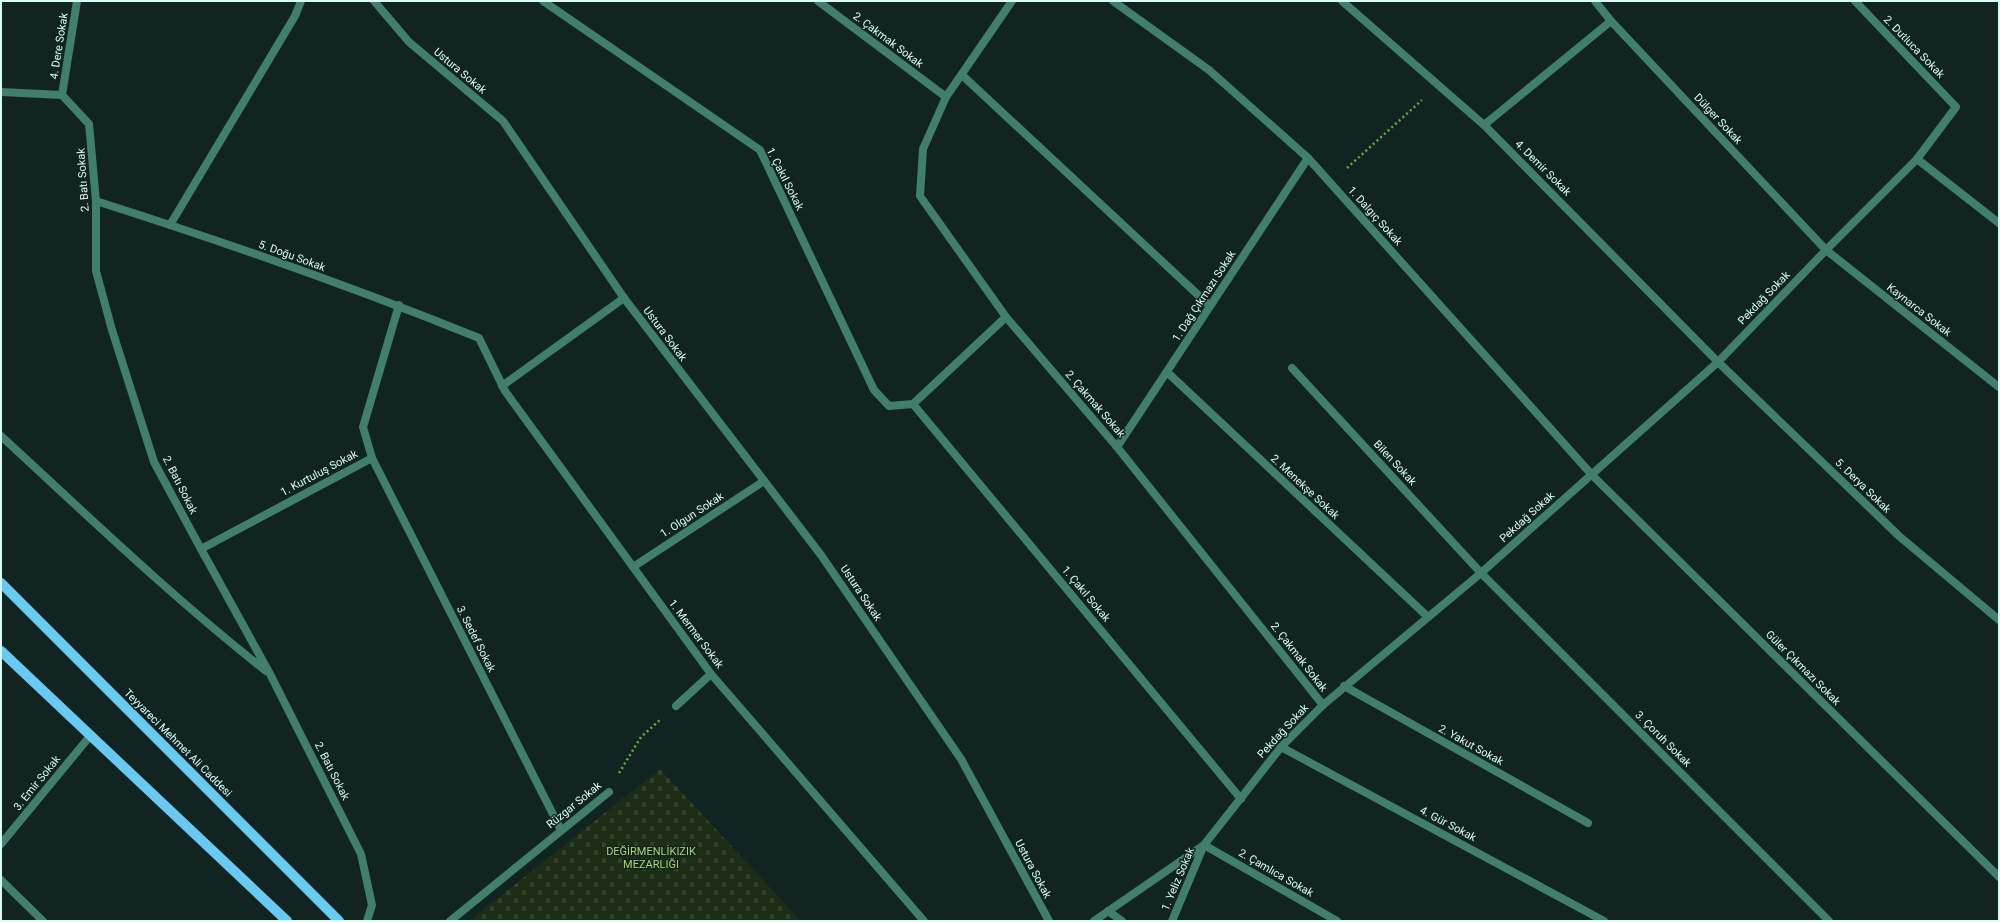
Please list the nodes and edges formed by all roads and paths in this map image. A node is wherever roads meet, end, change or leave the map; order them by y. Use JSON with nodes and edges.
{"nodes":[{"id":1,"x":77,"y":1,"type":"edge"},
{"id":2,"x":302,"y":1,"type":"edge"},
{"id":3,"x":374,"y":1,"type":"edge"},
{"id":4,"x":543,"y":1,"type":"edge"},
{"id":5,"x":818,"y":1,"type":"edge"},
{"id":6,"x":1012,"y":1,"type":"edge"},
{"id":7,"x":1113,"y":1,"type":"edge"},
{"id":8,"x":1342,"y":1,"type":"edge"},
{"id":9,"x":1595,"y":1,"type":"edge"},
{"id":10,"x":1855,"y":1,"type":"edge"},
{"id":11,"x":1611,"y":21,"type":"junction"},
{"id":12,"x":962,"y":75,"type":"junction"},
{"id":13,"x":1438,"y":85,"type":"junction"},
{"id":14,"x":1,"y":92,"type":"edge"},
{"id":15,"x":62,"y":95,"type":"junction"},
{"id":16,"x":946,"y":97,"type":"junction"},
{"id":17,"x":1956,"y":107,"type":"joint"},
{"id":18,"x":1484,"y":125,"type":"junction"},
{"id":19,"x":1308,"y":158,"type":"junction"},
{"id":20,"x":1917,"y":160,"type":"junction"},
{"id":21,"x":1330,"y":183,"type":"junction"},
{"id":22,"x":96,"y":201,"type":"junction"},
{"id":23,"x":1999,"y":223,"type":"edge"},
{"id":24,"x":170,"y":225,"type":"junction"},
{"id":25,"x":1826,"y":250,"type":"junction"},
{"id":26,"x":624,"y":298,"type":"junction"},
{"id":27,"x":398,"y":306,"type":"junction"},
{"id":28,"x":1210,"y":306,"type":"junction"},
{"id":29,"x":1006,"y":317,"type":"junction"},
{"id":30,"x":479,"y":338,"type":"joint"},
{"id":31,"x":1718,"y":362,"type":"junction"},
{"id":32,"x":1292,"y":368,"type":"dead end"},
{"id":33,"x":1167,"y":372,"type":"junction"},
{"id":34,"x":502,"y":386,"type":"junction"},
{"id":35,"x":1999,"y":387,"type":"edge"},
{"id":36,"x":913,"y":404,"type":"junction"},
{"id":37,"x":1,"y":436,"type":"edge"},
{"id":38,"x":1117,"y":446,"type":"junction"},
{"id":39,"x":372,"y":458,"type":"junction"},
{"id":40,"x":1592,"y":475,"type":"junction"},
{"id":41,"x":764,"y":481,"type":"junction"},
{"id":42,"x":201,"y":549,"type":"junction"},
{"id":43,"x":633,"y":567,"type":"junction"},
{"id":44,"x":1481,"y":573,"type":"junction"},
{"id":45,"x":1,"y":583,"type":"edge"},
{"id":46,"x":1428,"y":617,"type":"junction"},
{"id":47,"x":1999,"y":620,"type":"edge"},
{"id":48,"x":1,"y":651,"type":"edge"},
{"id":49,"x":270,"y":674,"type":"junction"},
{"id":50,"x":711,"y":674,"type":"junction"},
{"id":51,"x":1344,"y":686,"type":"junction"},
{"id":52,"x":1323,"y":705,"type":"junction"},
{"id":53,"x":676,"y":706,"type":"joint"},
{"id":54,"x":90,"y":736,"type":"junction"},
{"id":55,"x":1281,"y":747,"type":"junction"},
{"id":56,"x":609,"y":792,"type":"joint"},
{"id":57,"x":1241,"y":799,"type":"junction"},
{"id":58,"x":1588,"y":824,"type":"dead end"},
{"id":59,"x":561,"y":830,"type":"junction"},
{"id":60,"x":1,"y":844,"type":"edge"},
{"id":61,"x":1204,"y":845,"type":"junction"},
{"id":62,"x":1999,"y":877,"type":"edge"},
{"id":63,"x":1,"y":880,"type":"edge"},
{"id":64,"x":1108,"y":911,"type":"junction"},
{"id":65,"x":282,"y":919,"type":"edge"},
{"id":66,"x":43,"y":921,"type":"edge"},
{"id":67,"x":339,"y":921,"type":"edge"},
{"id":68,"x":367,"y":921,"type":"edge"},
{"id":69,"x":450,"y":921,"type":"edge"},
{"id":70,"x":924,"y":921,"type":"edge"},
{"id":71,"x":1049,"y":921,"type":"edge"},
{"id":72,"x":1094,"y":921,"type":"edge"},
{"id":73,"x":1122,"y":921,"type":"edge"},
{"id":74,"x":1172,"y":921,"type":"edge"},
{"id":75,"x":1337,"y":921,"type":"edge"},
{"id":76,"x":1604,"y":921,"type":"edge"},
{"id":77,"x":1829,"y":921,"type":"edge"}],
"edges":[{"from":1,"to":15,"type":"street","name":"4. Dere Sokak"},
{"from":2,"to":24,"type":"street"},
{"from":3,"to":26,"type":"street","name":"Ustura Sokak"},
{"from":4,"to":36,"type":"street","name":"1. Çakıl Sokak"},
{"from":5,"to":16,"type":"street","name":"2. Çakmak Sokak"},
{"from":6,"to":12,"type":"street","name":"2. Çakmak Sokak"},
{"from":7,"to":19,"type":"street","name":"1. Dalgıç Sokak"},
{"from":8,"to":13,"type":"street","name":"4. Demir Sokak"},
{"from":9,"to":11,"type":"street","name":"Dülger Sokak"},
{"from":10,"to":17,"type":"street","name":"2. Dutluca Sokak"},
{"from":11,"to":18,"type":"street"},
{"from":11,"to":25,"type":"street","name":"Dülger Sokak"},
{"from":12,"to":16,"type":"street","name":"2. Çakmak Sokak"},
{"from":12,"to":28,"type":"street"},
{"from":13,"to":18,"type":"street","name":"4. Demir Sokak"},
{"from":13,"to":21,"type":"path"},
{"from":14,"to":15,"type":"street"},
{"from":15,"to":22,"type":"street","name":"2. Batı Sokak"},
{"from":16,"to":29,"type":"street","name":"2. Çakmak Sokak"},
{"from":17,"to":20,"type":"street","name":"Pekdağ Sokak"},
{"from":18,"to":31,"type":"street","name":"4. Demir Sokak"},
{"from":19,"to":21,"type":"street","name":"1. Dalgıç Sokak"},
{"from":19,"to":28,"type":"street","name":"1. Dağ Çıkmazı Sokak"},
{"from":20,"to":23,"type":"street"},
{"from":20,"to":25,"type":"street","name":"Pekdağ Sokak"},
{"from":21,"to":40,"type":"street","name":"1. Dalgıç Sokak"},
{"from":22,"to":24,"type":"street","name":"5. Doğu Sokak"},
{"from":22,"to":42,"type":"street","name":"2. Batı Sokak"},
{"from":24,"to":27,"type":"street","name":"5. Doğu Sokak"},
{"from":25,"to":31,"type":"street","name":"Pekdağ Sokak"},
{"from":25,"to":35,"type":"street","name":"Kaynarca Sokak"},
{"from":26,"to":34,"type":"street"},
{"from":26,"to":41,"type":"street","name":"Ustura Sokak"},
{"from":27,"to":30,"type":"street","name":"5. Doğu Sokak"},
{"from":27,"to":39,"type":"street","name":"1. Kurtuluş Sokak"},
{"from":28,"to":33,"type":"street","name":"1. Dağ Çıkmazı Sokak"},
{"from":29,"to":36,"type":"street"},
{"from":29,"to":38,"type":"street","name":"2. Çakmak Sokak"},
{"from":30,"to":34,"type":"street","name":"1. Mermer Sokak"},
{"from":31,"to":40,"type":"street","name":"Pekdağ Sokak"},
{"from":31,"to":47,"type":"street","name":"5. Derya Sokak"},
{"from":32,"to":44,"type":"street","name":"Bilen Sokak"},
{"from":33,"to":38,"type":"street","name":"1. Dağ Çıkmazı Sokak"},
{"from":33,"to":46,"type":"street","name":"2. Menekşe Sokak"},
{"from":34,"to":43,"type":"street","name":"1. Mermer Sokak"},
{"from":36,"to":57,"type":"street","name":"1. Çakıl Sokak"},
{"from":37,"to":49,"type":"street"},
{"from":38,"to":52,"type":"street","name":"2. Çakmak Sokak"},
{"from":39,"to":42,"type":"street","name":"1. Kurtuluş Sokak"},
{"from":39,"to":59,"type":"street","name":"3. Sedef Sokak"},
{"from":40,"to":44,"type":"street","name":"Pekdağ Sokak"},
{"from":40,"to":62,"type":"street","name":"Güler Çıkmazı Sokak"},
{"from":41,"to":43,"type":"street","name":"1. Olgun Sokak"},
{"from":41,"to":71,"type":"street","name":"Ustura Sokak"},
{"from":42,"to":49,"type":"street","name":"2. Batı Sokak"},
{"from":43,"to":50,"type":"street","name":"1. Mermer Sokak"},
{"from":44,"to":46,"type":"street","name":"Pekdağ Sokak"},
{"from":44,"to":77,"type":"street","name":"3. Çoruh Sokak"},
{"from":45,"to":67,"type":"main road","name":"Teyyareci Mehmet Ali Caddesi"},
{"from":46,"to":51,"type":"street","name":"Pekdağ Sokak"},
{"from":48,"to":54,"type":"main road"},
{"from":49,"to":68,"type":"street","name":"2. Batı Sokak"},
{"from":50,"to":53,"type":"street"},
{"from":50,"to":70,"type":"street","name":"1. Mermer Sokak"},
{"from":51,"to":52,"type":"street","name":"Pekdağ Sokak"},
{"from":51,"to":58,"type":"street","name":"2. Yakut Sokak"},
{"from":52,"to":55,"type":"street","name":"Pekdağ Sokak"},
{"from":53,"to":56,"type":"path","name":"Rüzgar Sokak"},
{"from":54,"to":60,"type":"street","name":"3. Emir Sokak"},
{"from":54,"to":65,"type":"main road"},
{"from":55,"to":57,"type":"street","name":"Pekdağ Sokak"},
{"from":55,"to":76,"type":"street","name":"4. Gür Sokak"},
{"from":56,"to":59,"type":"street","name":"Rüzgar Sokak"},
{"from":57,"to":61,"type":"street","name":"Pekdağ Sokak"},
{"from":59,"to":69,"type":"street","name":"Rüzgar Sokak"},
{"from":61,"to":64,"type":"street","name":"Pekdağ Sokak"},
{"from":61,"to":74,"type":"street","name":"1. Yeliz Sokak"},
{"from":61,"to":75,"type":"street","name":"2. Çamlıca Sokak"},
{"from":63,"to":66,"type":"street"},
{"from":64,"to":72,"type":"street","name":"Pekdağ Sokak"},
{"from":64,"to":73,"type":"street"}]}
